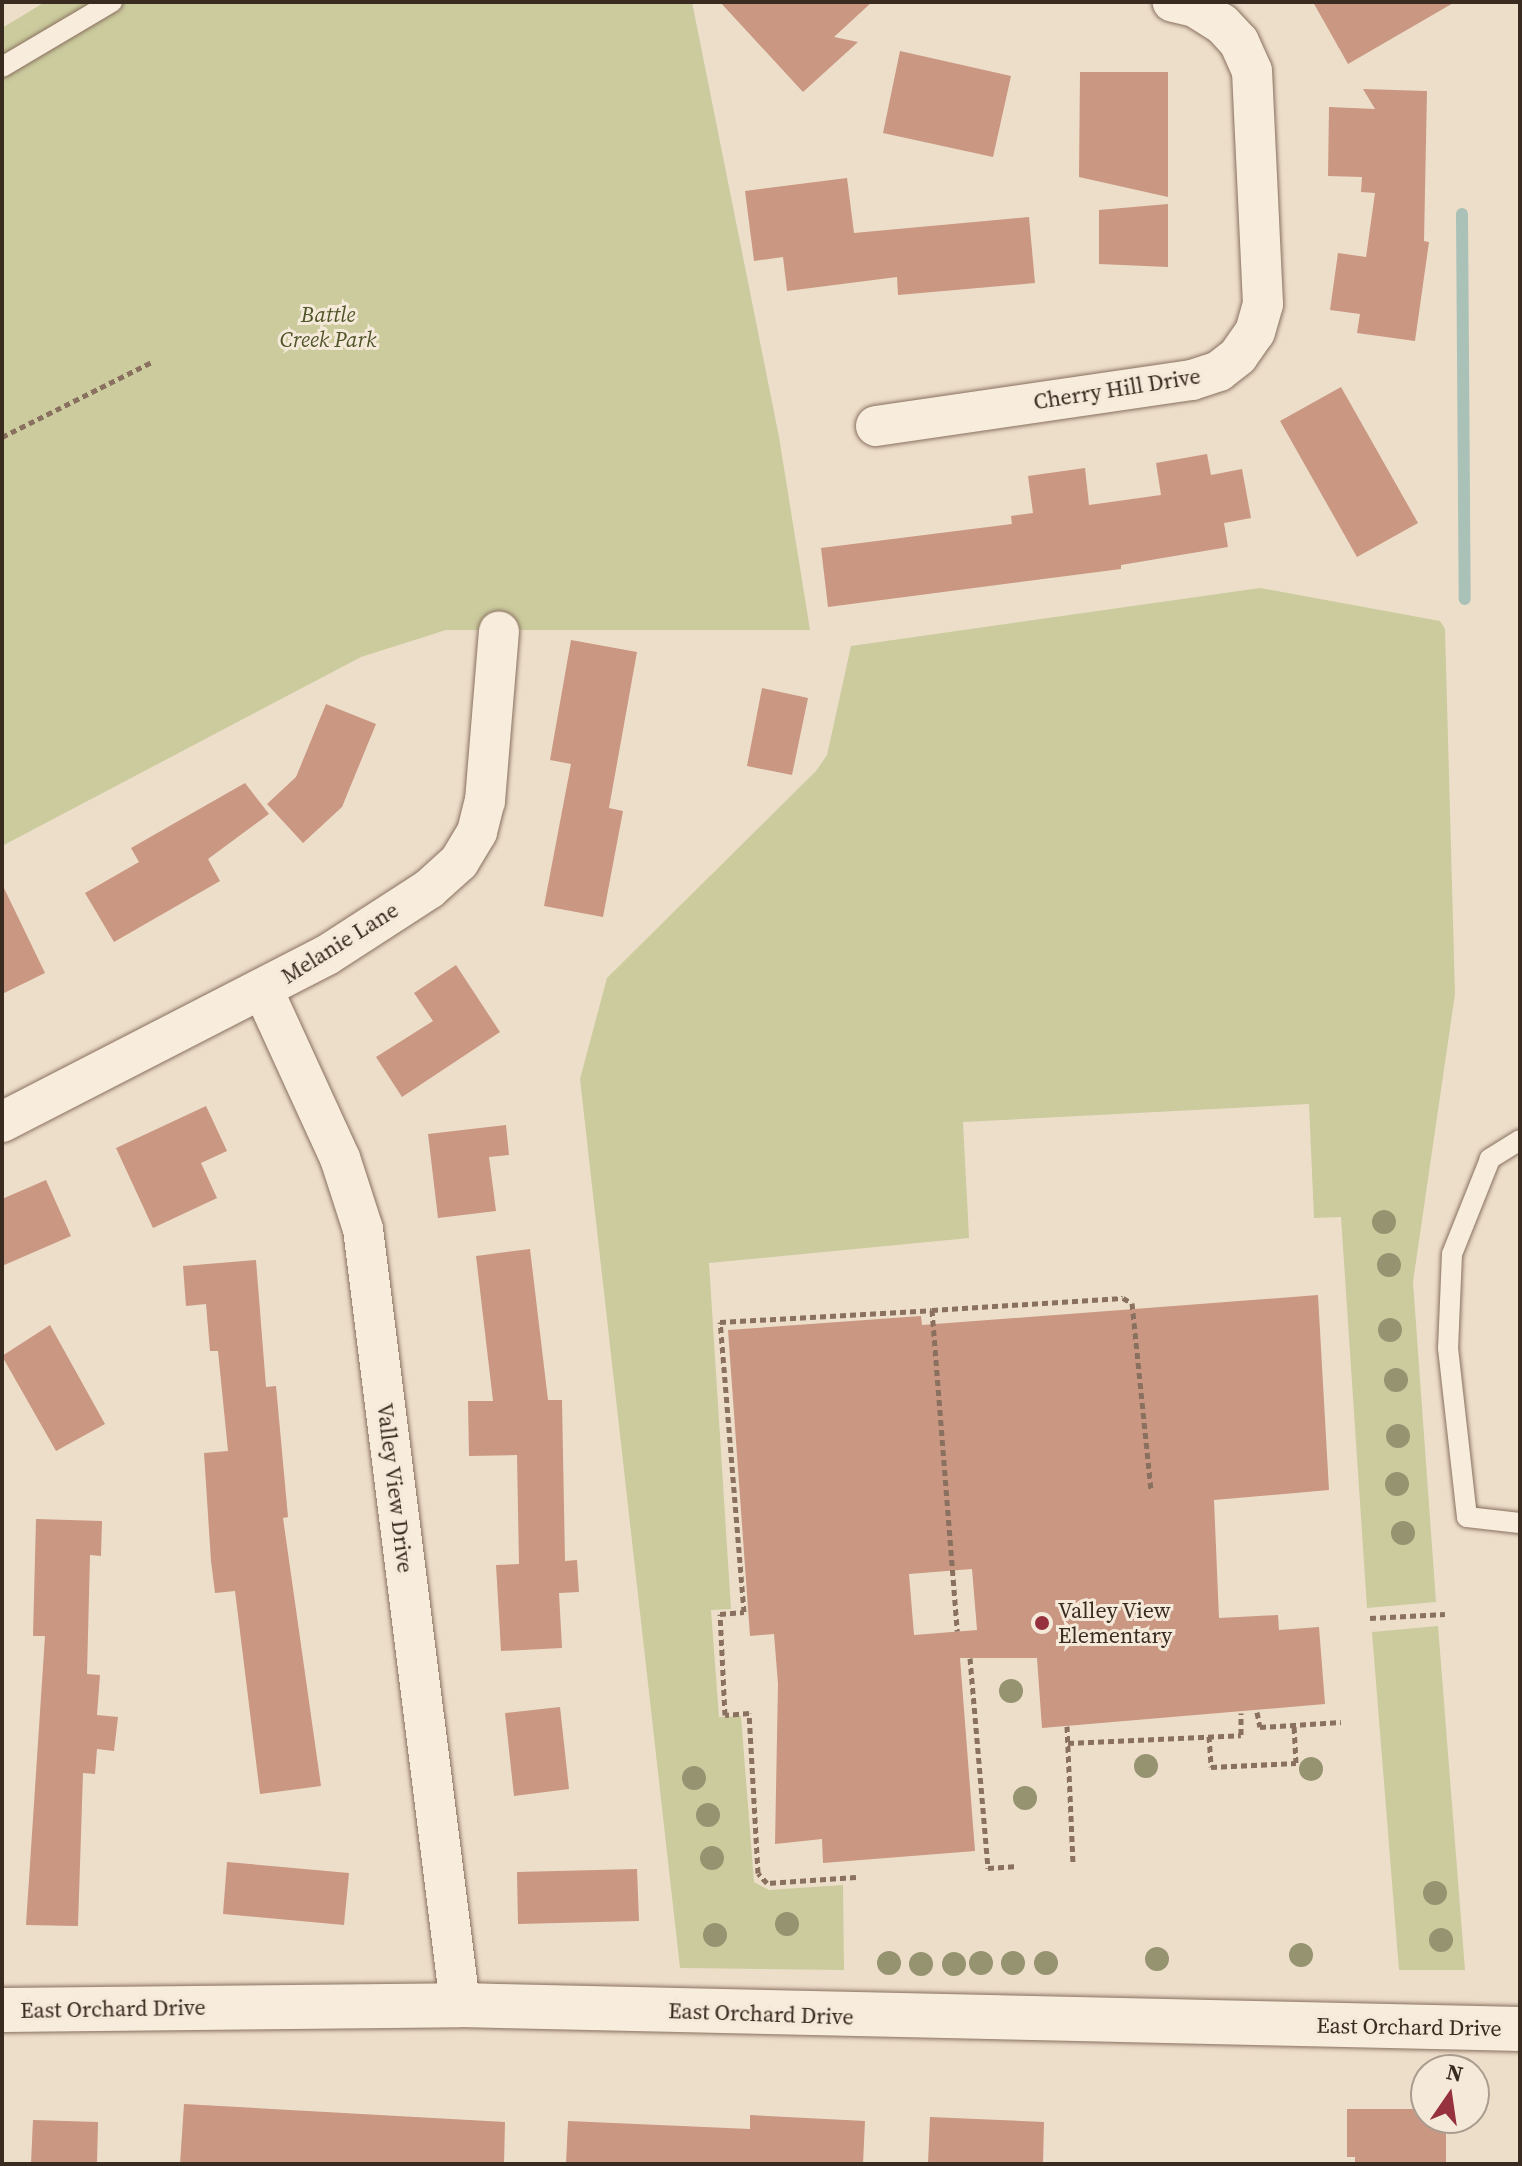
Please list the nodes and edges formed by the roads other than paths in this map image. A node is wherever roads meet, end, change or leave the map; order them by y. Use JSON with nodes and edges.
{"nodes":[{"id":1,"x":112,"y":2,"type":"edge"},
{"id":2,"x":1173,"y":2,"type":"edge"},
{"id":3,"x":2,"y":67,"type":"edge"},
{"id":4,"x":876,"y":426,"type":"dead end"},
{"id":5,"x":499,"y":632,"type":"dead end"},
{"id":6,"x":263,"y":990,"type":"junction"},
{"id":7,"x":2,"y":1122,"type":"edge"},
{"id":8,"x":1520,"y":1140,"type":"edge"},
{"id":9,"x":1520,"y":1523,"type":"edge"},
{"id":10,"x":460,"y":2005,"type":"junction"},
{"id":11,"x":2,"y":2010,"type":"edge"},
{"id":12,"x":1520,"y":2029,"type":"edge"}],
"edges":[{"from":1,"to":3,"type":"lane"},
{"from":2,"to":4,"type":"street","name":"Cherry Hill Drive"},
{"from":5,"to":6,"type":"street","name":"Melanie Lane"},
{"from":6,"to":7,"type":"street","name":"Melanie Lane"},
{"from":6,"to":10,"type":"street","name":"Valley View Drive"},
{"from":8,"to":9,"type":"lane"},
{"from":10,"to":11,"type":"street","name":"East Orchard Drive"},
{"from":10,"to":12,"type":"street","name":"East Orchard Drive"}]}
